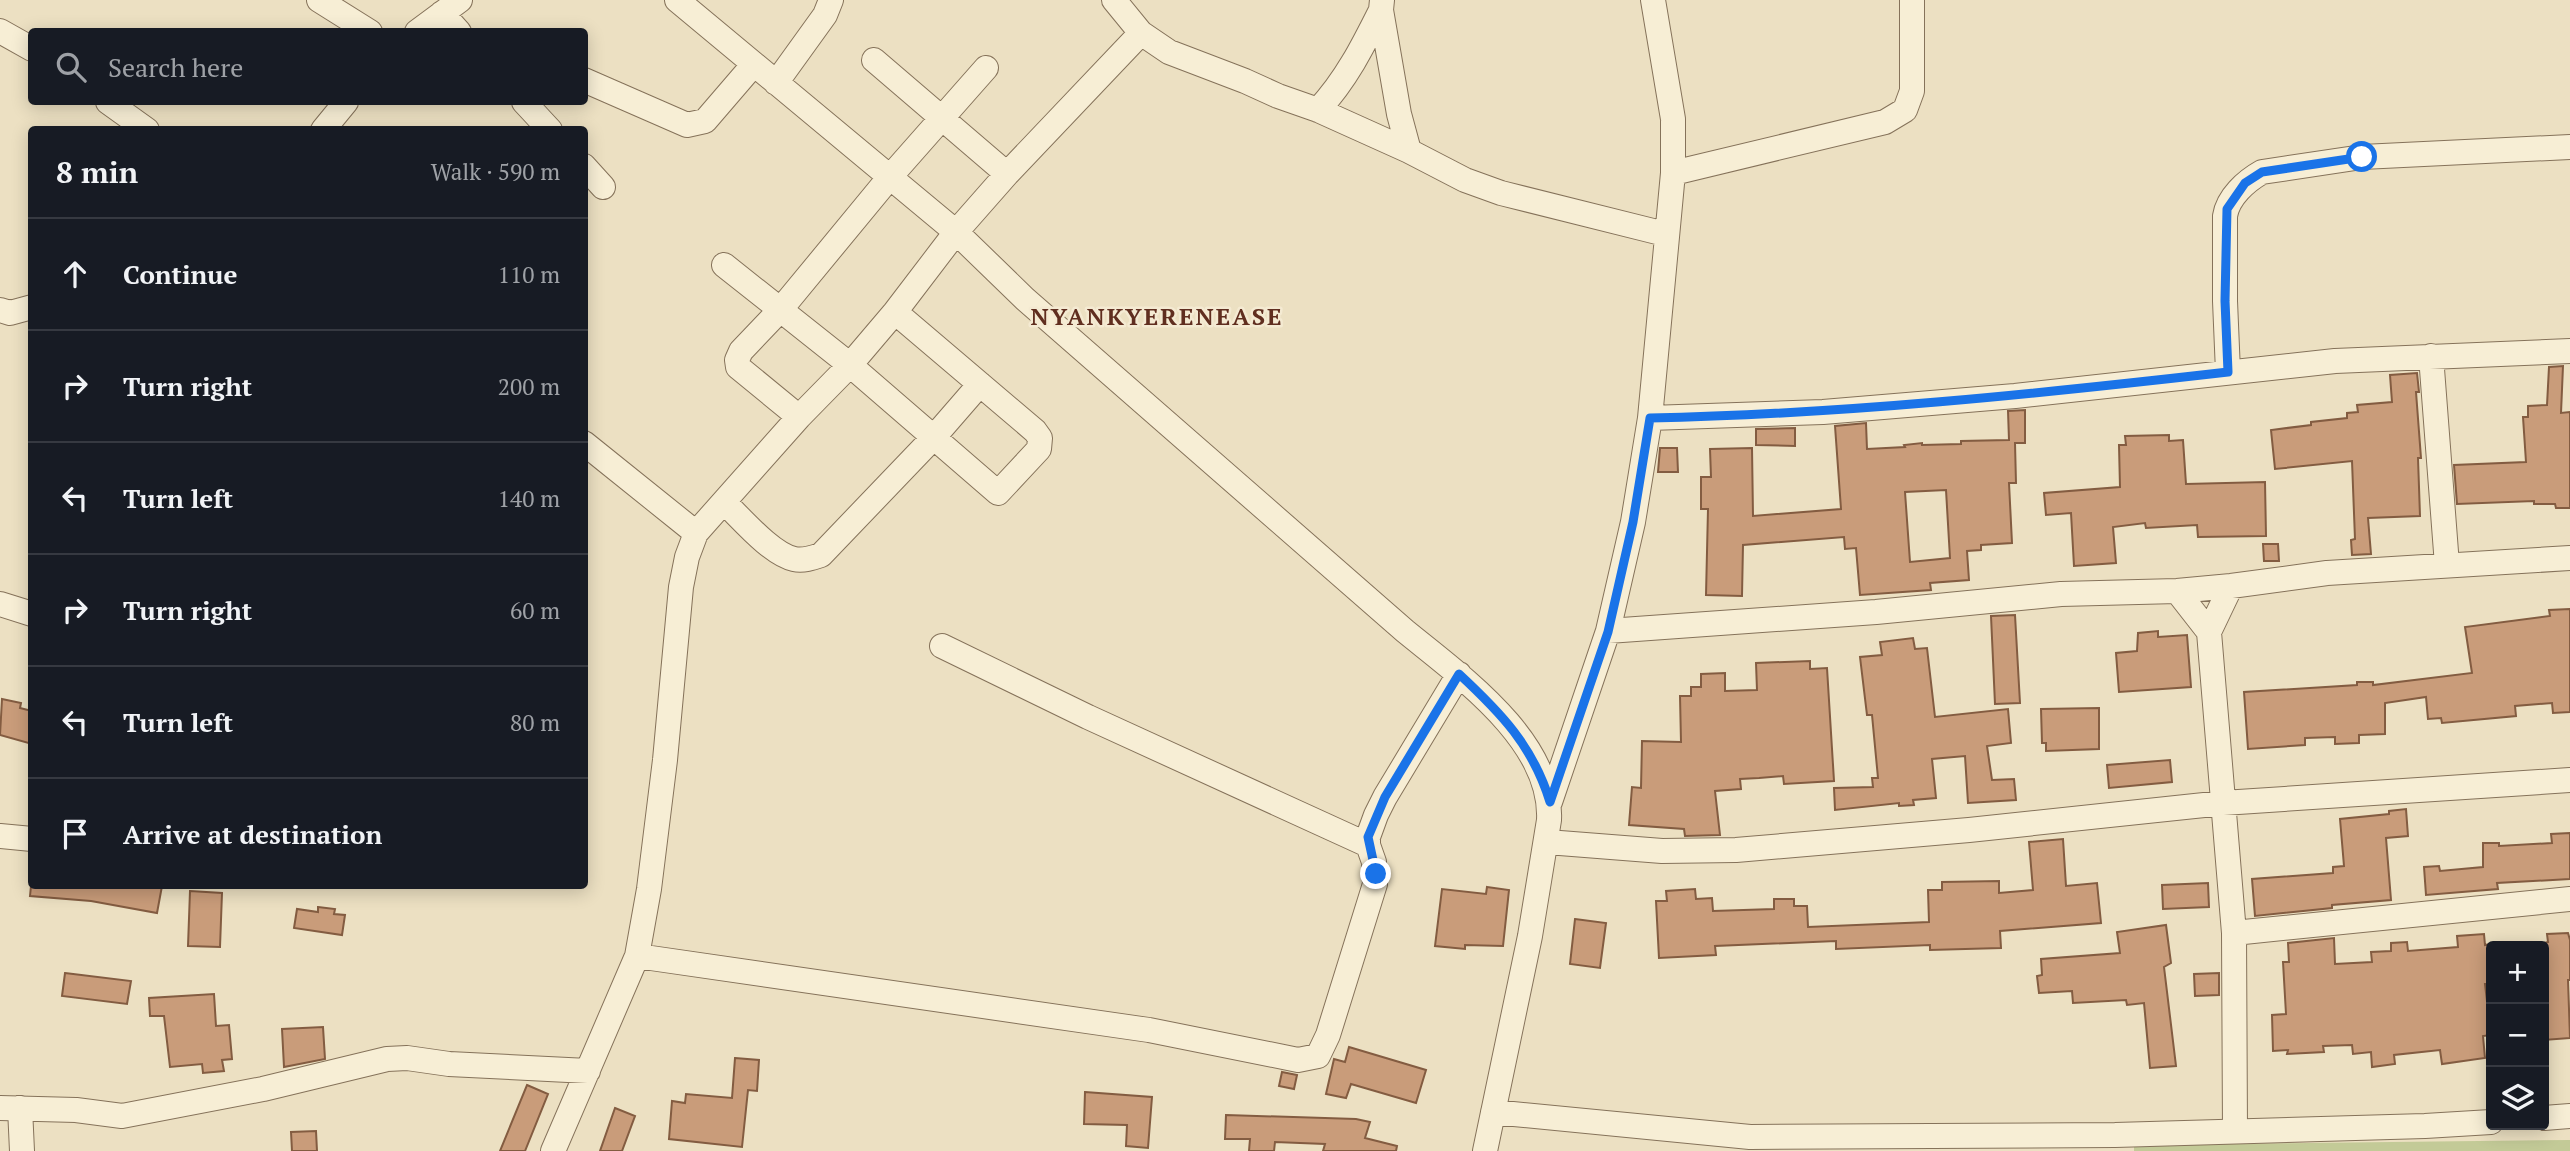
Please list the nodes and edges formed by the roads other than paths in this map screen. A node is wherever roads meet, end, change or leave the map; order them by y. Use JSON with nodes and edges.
{"nodes":[{"id":1,"x":318,"y":0,"type":"edge"},
{"id":2,"x":677,"y":0,"type":"edge"},
{"id":3,"x":831,"y":0,"type":"edge"},
{"id":4,"x":1114,"y":0,"type":"edge"},
{"id":5,"x":1653,"y":0,"type":"edge"},
{"id":6,"x":1912,"y":0,"type":"edge"},
{"id":7,"x":1382,"y":5,"type":"edge"},
{"id":8,"x":451,"y":6,"type":"edge"},
{"id":9,"x":364,"y":28,"type":"edge"},
{"id":10,"x":421,"y":28,"type":"edge"},
{"id":11,"x":459,"y":28,"type":"edge"},
{"id":12,"x":0,"y":31,"type":"edge"},
{"id":13,"x":1141,"y":33,"type":"junction"},
{"id":14,"x":28,"y":47,"type":"edge"},
{"id":15,"x":874,"y":60,"type":"dead end"},
{"id":16,"x":754,"y":64,"type":"junction"},
{"id":17,"x":986,"y":68,"type":"dead end"},
{"id":18,"x":588,"y":82,"type":"edge"},
{"id":19,"x":776,"y":83,"type":"junction"},
{"id":20,"x":112,"y":105,"type":"edge"},
{"id":21,"x":344,"y":105,"type":"edge"},
{"id":22,"x":527,"y":105,"type":"edge"},
{"id":23,"x":1318,"y":110,"type":"junction"},
{"id":24,"x":942,"y":118,"type":"junction"},
{"id":25,"x":141,"y":126,"type":"edge"},
{"id":26,"x":326,"y":126,"type":"edge"},
{"id":27,"x":546,"y":126,"type":"edge"},
{"id":28,"x":2570,"y":147,"type":"edge"},
{"id":29,"x":1409,"y":151,"type":"junction"},
{"id":30,"x":588,"y":170,"type":"edge"},
{"id":31,"x":1673,"y":173,"type":"junction"},
{"id":32,"x":1007,"y":174,"type":"junction"},
{"id":33,"x":889,"y":178,"type":"junction"},
{"id":34,"x":603,"y":187,"type":"dead end"},
{"id":35,"x":956,"y":232,"type":"junction"},
{"id":36,"x":1665,"y":234,"type":"junction"},
{"id":37,"x":724,"y":265,"type":"dead end"},
{"id":38,"x":28,"y":308,"type":"edge"},
{"id":39,"x":781,"y":309,"type":"junction"},
{"id":40,"x":0,"y":310,"type":"edge"},
{"id":41,"x":895,"y":312,"type":"junction"},
{"id":42,"x":2570,"y":351,"type":"edge"},
{"id":43,"x":2431,"y":356,"type":"junction"},
{"id":44,"x":850,"y":365,"type":"junction"},
{"id":45,"x":2228,"y":372,"type":"junction"},
{"id":46,"x":980,"y":384,"type":"junction"},
{"id":47,"x":799,"y":417,"type":"junction"},
{"id":48,"x":1650,"y":418,"type":"junction"},
{"id":49,"x":934,"y":437,"type":"junction"},
{"id":50,"x":588,"y":446,"type":"edge"},
{"id":51,"x":724,"y":502,"type":"junction"},
{"id":52,"x":696,"y":533,"type":"junction"},
{"id":53,"x":2570,"y":558,"type":"edge"},
{"id":54,"x":2447,"y":565,"type":"junction"},
{"id":55,"x":2231,"y":586,"type":"junction"},
{"id":56,"x":2177,"y":591,"type":"junction"},
{"id":57,"x":0,"y":604,"type":"edge"},
{"id":58,"x":28,"y":613,"type":"edge"},
{"id":59,"x":1608,"y":632,"type":"junction"},
{"id":60,"x":2209,"y":632,"type":"junction"},
{"id":61,"x":942,"y":646,"type":"dead end"},
{"id":62,"x":1459,"y":674,"type":"junction"},
{"id":63,"x":2570,"y":780,"type":"edge"},
{"id":64,"x":1550,"y":802,"type":"junction"},
{"id":65,"x":2223,"y":803,"type":"junction"},
{"id":66,"x":0,"y":836,"type":"edge"},
{"id":67,"x":28,"y":839,"type":"edge"},
{"id":68,"x":1546,"y":842,"type":"junction"},
{"id":69,"x":1368,"y":845,"type":"junction"},
{"id":70,"x":2570,"y":899,"type":"edge"},
{"id":71,"x":2234,"y":933,"type":"junction"},
{"id":72,"x":637,"y":956,"type":"junction"},
{"id":73,"x":588,"y":1071,"type":"junction"},
{"id":74,"x":10,"y":1108,"type":"edge"},
{"id":75,"x":1493,"y":1112,"type":"junction"},
{"id":76,"x":2570,"y":1116,"type":"edge"},
{"id":77,"x":2549,"y":1118,"type":"edge"},
{"id":78,"x":2486,"y":1122,"type":"edge"},
{"id":79,"x":2235,"y":1130,"type":"junction"},
{"id":80,"x":1750,"y":1144,"type":"edge"},
{"id":81,"x":22,"y":1151,"type":"edge"},
{"id":82,"x":553,"y":1151,"type":"edge"},
{"id":83,"x":1485,"y":1151,"type":"edge"}],
"edges":[{"from":1,"to":9,"type":"street"},
{"from":2,"to":16,"type":"street"},
{"from":3,"to":19,"type":"street"},
{"from":4,"to":13,"type":"street"},
{"from":5,"to":31,"type":"street"},
{"from":6,"to":31,"type":"street"},
{"from":7,"to":23,"type":"street"},
{"from":7,"to":29,"type":"street"},
{"from":8,"to":10,"type":"street"},
{"from":8,"to":11,"type":"street"},
{"from":12,"to":14,"type":"street"},
{"from":13,"to":23,"type":"street"},
{"from":13,"to":32,"type":"street"},
{"from":15,"to":24,"type":"street"},
{"from":16,"to":18,"type":"street"},
{"from":16,"to":19,"type":"street"},
{"from":17,"to":24,"type":"street"},
{"from":19,"to":33,"type":"street"},
{"from":20,"to":25,"type":"street"},
{"from":21,"to":26,"type":"street"},
{"from":22,"to":27,"type":"street"},
{"from":23,"to":29,"type":"street"},
{"from":24,"to":32,"type":"street"},
{"from":24,"to":33,"type":"street"},
{"from":28,"to":45,"type":"street"},
{"from":29,"to":36,"type":"street"},
{"from":30,"to":34,"type":"street"},
{"from":31,"to":36,"type":"street"},
{"from":32,"to":35,"type":"street"},
{"from":33,"to":35,"type":"street"},
{"from":33,"to":39,"type":"street"},
{"from":35,"to":41,"type":"street"},
{"from":35,"to":62,"type":"street"},
{"from":36,"to":48,"type":"street"},
{"from":37,"to":39,"type":"street"},
{"from":38,"to":40,"type":"street"},
{"from":39,"to":44,"type":"street"},
{"from":39,"to":47,"type":"street"},
{"from":41,"to":44,"type":"street"},
{"from":41,"to":46,"type":"street"},
{"from":42,"to":43,"type":"street"},
{"from":43,"to":45,"type":"street"},
{"from":43,"to":54,"type":"street"},
{"from":44,"to":47,"type":"street"},
{"from":44,"to":49,"type":"street"},
{"from":45,"to":48,"type":"street"},
{"from":46,"to":49,"type":"street"},
{"from":46,"to":49,"type":"street"},
{"from":47,"to":51,"type":"street"},
{"from":48,"to":59,"type":"street"},
{"from":49,"to":51,"type":"street"},
{"from":50,"to":52,"type":"street"},
{"from":51,"to":52,"type":"street"},
{"from":52,"to":72,"type":"street"},
{"from":53,"to":54,"type":"street"},
{"from":54,"to":55,"type":"street"},
{"from":55,"to":56,"type":"street"},
{"from":55,"to":60,"type":"street"},
{"from":56,"to":59,"type":"street"},
{"from":56,"to":60,"type":"street"},
{"from":57,"to":58,"type":"street"},
{"from":59,"to":64,"type":"street"},
{"from":60,"to":65,"type":"street"},
{"from":61,"to":69,"type":"street"},
{"from":62,"to":64,"type":"street"},
{"from":62,"to":69,"type":"street"},
{"from":63,"to":65,"type":"street"},
{"from":64,"to":68,"type":"street"},
{"from":65,"to":68,"type":"street"},
{"from":65,"to":71,"type":"street"},
{"from":66,"to":67,"type":"street"},
{"from":68,"to":75,"type":"street"},
{"from":69,"to":72,"type":"street"},
{"from":70,"to":71,"type":"street"},
{"from":71,"to":79,"type":"street"},
{"from":72,"to":73,"type":"street"},
{"from":73,"to":74,"type":"street"},
{"from":73,"to":82,"type":"street"},
{"from":74,"to":81,"type":"street"},
{"from":75,"to":80,"type":"street"},
{"from":75,"to":83,"type":"street"},
{"from":76,"to":77,"type":"street"},
{"from":78,"to":79,"type":"street"},
{"from":79,"to":80,"type":"street"}]}
